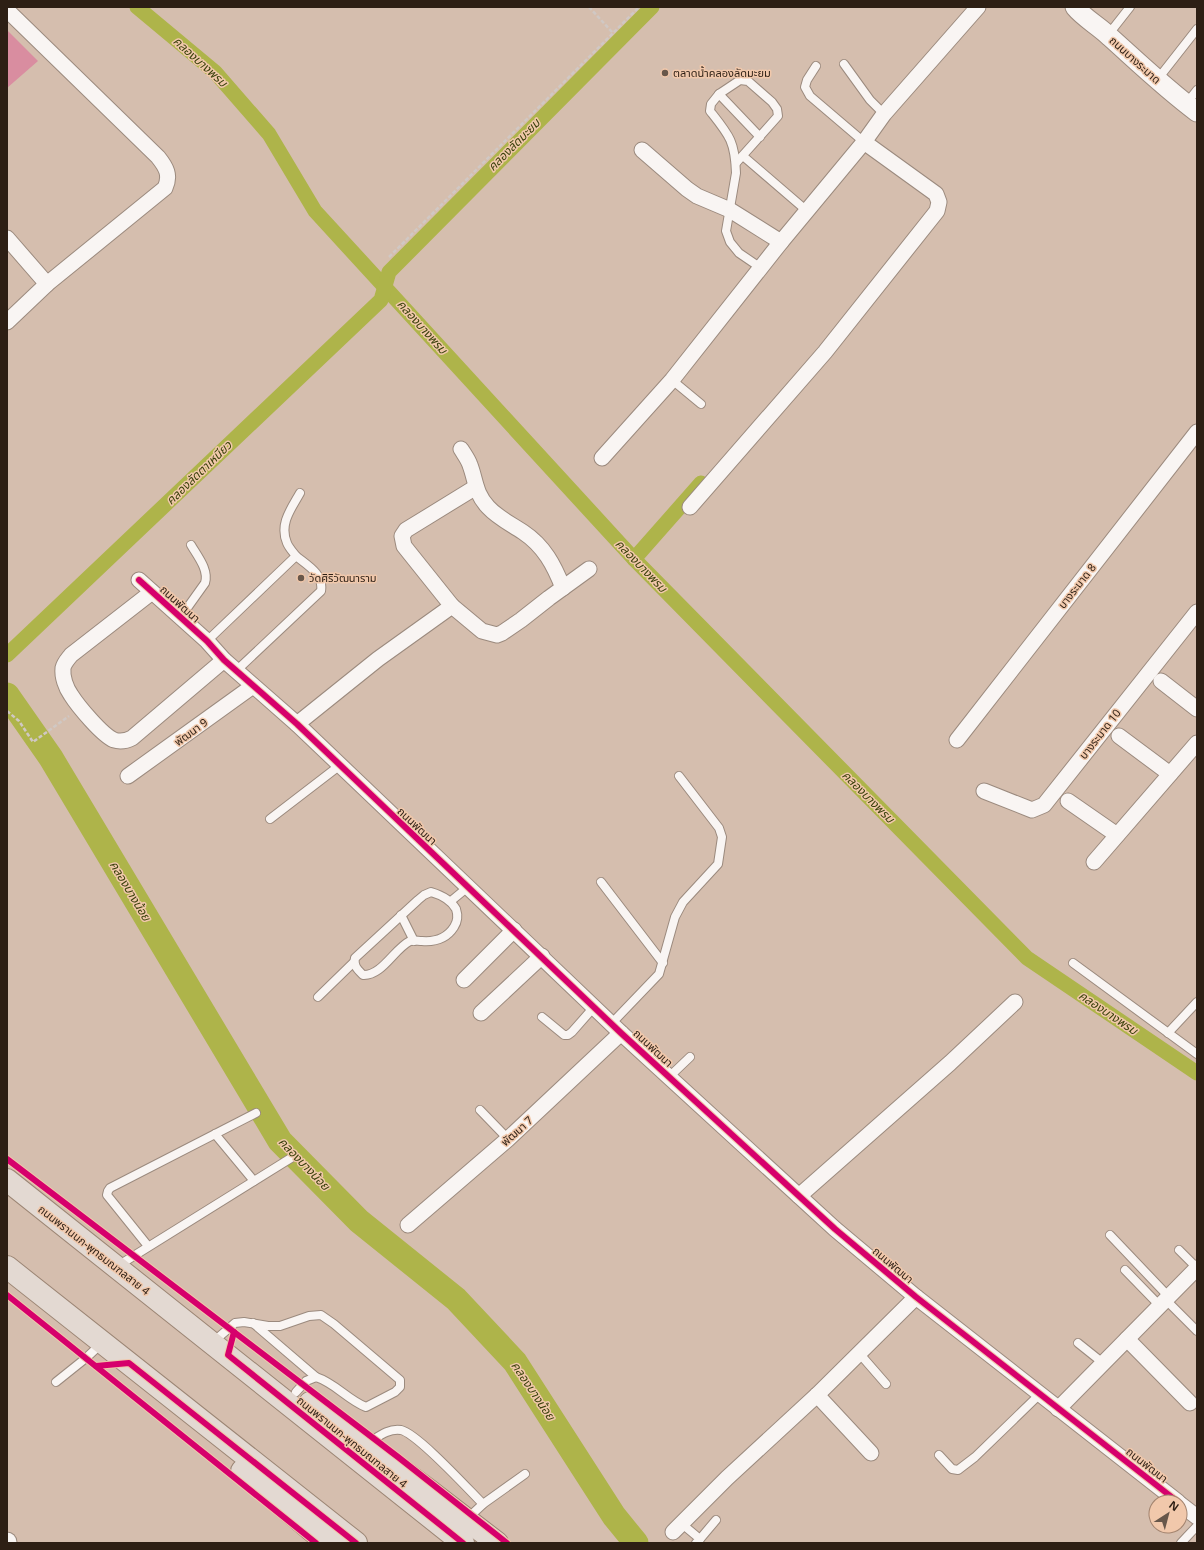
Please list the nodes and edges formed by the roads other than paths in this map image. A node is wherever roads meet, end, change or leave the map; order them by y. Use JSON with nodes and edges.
{"nodes":[{"id":1,"x":978,"y":7,"type":"edge"},
{"id":2,"x":1075,"y":7,"type":"edge"},
{"id":3,"x":1130,"y":7,"type":"edge"},
{"id":4,"x":7,"y":10,"type":"edge"},
{"id":5,"x":1197,"y":29,"type":"edge"},
{"id":6,"x":1108,"y":35,"type":"junction"},
{"id":7,"x":844,"y":64,"type":"dead end"},
{"id":8,"x":816,"y":66,"type":"dead end"},
{"id":9,"x":1157,"y":80,"type":"junction"},
{"id":10,"x":719,"y":94,"type":"junction"},
{"id":11,"x":1193,"y":102,"type":"edge"},
{"id":12,"x":884,"y":114,"type":"junction"},
{"id":13,"x":760,"y":137,"type":"junction"},
{"id":14,"x":864,"y":142,"type":"junction"},
{"id":15,"x":642,"y":150,"type":"dead end"},
{"id":16,"x":743,"y":156,"type":"junction"},
{"id":17,"x":736,"y":163,"type":"junction"},
{"id":18,"x":730,"y":210,"type":"junction"},
{"id":19,"x":807,"y":211,"type":"junction"},
{"id":20,"x":7,"y":238,"type":"edge"},
{"id":21,"x":782,"y":242,"type":"junction"},
{"id":22,"x":761,"y":268,"type":"junction"},
{"id":23,"x":47,"y":284,"type":"junction"},
{"id":24,"x":7,"y":322,"type":"edge"},
{"id":25,"x":672,"y":380,"type":"junction"},
{"id":26,"x":700,"y":404,"type":"dead end"},
{"id":27,"x":1197,"y":432,"type":"edge"},
{"id":28,"x":461,"y":449,"type":"dead end"},
{"id":29,"x":602,"y":458,"type":"dead end"},
{"id":30,"x":476,"y":487,"type":"junction"},
{"id":31,"x":300,"y":493,"type":"dead end"},
{"id":32,"x":690,"y":508,"type":"dead end"},
{"id":33,"x":191,"y":545,"type":"dead end"},
{"id":34,"x":296,"y":556,"type":"junction"},
{"id":35,"x":589,"y":570,"type":"dead end"},
{"id":36,"x":139,"y":580,"type":"dead end"},
{"id":37,"x":564,"y":588,"type":"junction"},
{"id":38,"x":152,"y":592,"type":"junction"},
{"id":39,"x":452,"y":606,"type":"junction"},
{"id":40,"x":1197,"y":612,"type":"edge"},
{"id":41,"x":180,"y":618,"type":"junction"},
{"id":42,"x":206,"y":641,"type":"junction"},
{"id":43,"x":224,"y":660,"type":"junction"},
{"id":44,"x":236,"y":671,"type":"junction"},
{"id":45,"x":1162,"y":682,"type":"dead end"},
{"id":46,"x":253,"y":686,"type":"junction"},
{"id":47,"x":1197,"y":709,"type":"edge"},
{"id":48,"x":297,"y":724,"type":"junction"},
{"id":49,"x":1118,"y":736,"type":"dead end"},
{"id":50,"x":957,"y":740,"type":"dead end"},
{"id":51,"x":1197,"y":743,"type":"edge"},
{"id":52,"x":339,"y":766,"type":"junction"},
{"id":53,"x":1170,"y":774,"type":"junction"},
{"id":54,"x":128,"y":776,"type":"dead end"},
{"id":55,"x":679,"y":776,"type":"dead end"},
{"id":56,"x":984,"y":791,"type":"dead end"},
{"id":57,"x":1068,"y":801,"type":"dead end"},
{"id":58,"x":270,"y":818,"type":"dead end"},
{"id":59,"x":1117,"y":835,"type":"junction"},
{"id":60,"x":1094,"y":862,"type":"dead end"},
{"id":61,"x":601,"y":882,"type":"dead end"},
{"id":62,"x":468,"y":887,"type":"junction"},
{"id":63,"x":451,"y":901,"type":"junction"},
{"id":64,"x":401,"y":915,"type":"junction"},
{"id":65,"x":514,"y":930,"type":"junction"},
{"id":66,"x":414,"y":941,"type":"junction"},
{"id":67,"x":542,"y":956,"type":"junction"},
{"id":68,"x":354,"y":962,"type":"junction"},
{"id":69,"x":663,"y":963,"type":"junction"},
{"id":70,"x":1073,"y":963,"type":"dead end"},
{"id":71,"x":464,"y":980,"type":"dead end"},
{"id":72,"x":318,"y":997,"type":"dead end"},
{"id":73,"x":1015,"y":1002,"type":"dead end"},
{"id":74,"x":1197,"y":1002,"type":"edge"},
{"id":75,"x":594,"y":1007,"type":"junction"},
{"id":76,"x":481,"y":1013,"type":"dead end"},
{"id":77,"x":542,"y":1017,"type":"dead end"},
{"id":78,"x":617,"y":1028,"type":"junction"},
{"id":79,"x":1168,"y":1033,"type":"junction"},
{"id":80,"x":1197,"y":1054,"type":"edge"},
{"id":81,"x":690,"y":1057,"type":"dead end"},
{"id":82,"x":669,"y":1077,"type":"junction"},
{"id":83,"x":480,"y":1110,"type":"dead end"},
{"id":84,"x":256,"y":1113,"type":"dead end"},
{"id":85,"x":215,"y":1134,"type":"junction"},
{"id":86,"x":508,"y":1139,"type":"junction"},
{"id":87,"x":291,"y":1158,"type":"dead end"},
{"id":88,"x":7,"y":1180,"type":"edge"},
{"id":89,"x":254,"y":1181,"type":"junction"},
{"id":90,"x":799,"y":1196,"type":"junction"},
{"id":91,"x":408,"y":1225,"type":"dead end"},
{"id":92,"x":1110,"y":1235,"type":"dead end"},
{"id":93,"x":148,"y":1246,"type":"junction"},
{"id":94,"x":1179,"y":1250,"type":"dead end"},
{"id":95,"x":7,"y":1267,"type":"edge"},
{"id":96,"x":116,"y":1267,"type":"junction"},
{"id":97,"x":1197,"y":1268,"type":"edge"},
{"id":98,"x":1125,"y":1270,"type":"dead end"},
{"id":99,"x":916,"y":1297,"type":"junction"},
{"id":100,"x":1165,"y":1301,"type":"junction"},
{"id":101,"x":252,"y":1322,"type":"junction"},
{"id":102,"x":1197,"y":1330,"type":"edge"},
{"id":103,"x":1127,"y":1340,"type":"junction"},
{"id":104,"x":103,"y":1342,"type":"junction"},
{"id":105,"x":1078,"y":1343,"type":"dead end"},
{"id":106,"x":220,"y":1349,"type":"junction"},
{"id":107,"x":859,"y":1353,"type":"junction"},
{"id":108,"x":129,"y":1363,"type":"junction"},
{"id":109,"x":1103,"y":1363,"type":"junction"},
{"id":110,"x":316,"y":1377,"type":"junction"},
{"id":111,"x":56,"y":1382,"type":"dead end"},
{"id":112,"x":886,"y":1384,"type":"dead end"},
{"id":113,"x":296,"y":1392,"type":"junction"},
{"id":114,"x":817,"y":1395,"type":"junction"},
{"id":115,"x":1039,"y":1395,"type":"junction"},
{"id":116,"x":1190,"y":1403,"type":"dead end"},
{"id":117,"x":1058,"y":1408,"type":"junction"},
{"id":118,"x":366,"y":1444,"type":"junction"},
{"id":119,"x":871,"y":1453,"type":"dead end"},
{"id":120,"x":939,"y":1455,"type":"dead end"},
{"id":121,"x":525,"y":1474,"type":"dead end"},
{"id":122,"x":1168,"y":1494,"type":"edge"},
{"id":123,"x":483,"y":1504,"type":"junction"},
{"id":124,"x":1188,"y":1510,"type":"edge"},
{"id":125,"x":1197,"y":1517,"type":"edge"},
{"id":126,"x":467,"y":1519,"type":"junction"},
{"id":127,"x":716,"y":1520,"type":"dead end"},
{"id":128,"x":1197,"y":1526,"type":"edge"},
{"id":129,"x":677,"y":1528,"type":"joint"},
{"id":130,"x":354,"y":1541,"type":"edge"},
{"id":131,"x":698,"y":1541,"type":"edge"},
{"id":132,"x":327,"y":1543,"type":"edge"},
{"id":133,"x":463,"y":1543,"type":"edge"},
{"id":134,"x":497,"y":1543,"type":"edge"},
{"id":135,"x":1181,"y":1543,"type":"edge"}],
"edges":[{"from":1,"to":12,"type":"street"},
{"from":2,"to":6,"type":"street","name":"ถนนบางระมาด"},
{"from":3,"to":6,"type":"lane"},
{"from":4,"to":23,"type":"street"},
{"from":5,"to":9,"type":"lane"},
{"from":6,"to":9,"type":"street","name":"ถนนบางระมาด"},
{"from":7,"to":12,"type":"lane"},
{"from":8,"to":14,"type":"lane"},
{"from":9,"to":11,"type":"street","name":"ถนนบางระมาด"},
{"from":10,"to":13,"type":"lane"},
{"from":10,"to":13,"type":"lane"},
{"from":10,"to":17,"type":"lane"},
{"from":12,"to":14,"type":"street"},
{"from":13,"to":16,"type":"lane"},
{"from":14,"to":19,"type":"street"},
{"from":14,"to":32,"type":"street"},
{"from":15,"to":18,"type":"street"},
{"from":16,"to":17,"type":"lane"},
{"from":16,"to":19,"type":"lane"},
{"from":17,"to":18,"type":"lane"},
{"from":18,"to":21,"type":"street"},
{"from":18,"to":22,"type":"lane"},
{"from":19,"to":21,"type":"street"},
{"from":20,"to":23,"type":"street"},
{"from":21,"to":22,"type":"street"},
{"from":22,"to":25,"type":"street"},
{"from":23,"to":24,"type":"street"},
{"from":25,"to":26,"type":"lane"},
{"from":25,"to":29,"type":"street"},
{"from":27,"to":50,"type":"street","name":"บางระมาด 8"},
{"from":28,"to":30,"type":"street"},
{"from":30,"to":37,"type":"street"},
{"from":30,"to":39,"type":"street"},
{"from":31,"to":34,"type":"lane"},
{"from":33,"to":41,"type":"lane"},
{"from":34,"to":42,"type":"lane"},
{"from":34,"to":44,"type":"lane"},
{"from":35,"to":37,"type":"street"},
{"from":36,"to":38,"type":"street","name":"ถนนพัฒนา"},
{"from":37,"to":39,"type":"street"},
{"from":38,"to":41,"type":"street","name":"ถนนพัฒนา"},
{"from":38,"to":43,"type":"street"},
{"from":39,"to":48,"type":"street"},
{"from":40,"to":56,"type":"street","name":"บางระมาด 10"},
{"from":41,"to":42,"type":"street","name":"ถนนพัฒนา"},
{"from":42,"to":43,"type":"street","name":"ถนนพัฒนา"},
{"from":43,"to":44,"type":"street","name":"ถนนพัฒนา"},
{"from":44,"to":46,"type":"street","name":"ถนนพัฒนา"},
{"from":45,"to":47,"type":"street"},
{"from":46,"to":48,"type":"street","name":"ถนนพัฒนา"},
{"from":46,"to":54,"type":"street","name":"พัฒนา 9"},
{"from":48,"to":52,"type":"street","name":"ถนนพัฒนา"},
{"from":49,"to":53,"type":"street"},
{"from":51,"to":53,"type":"street"},
{"from":52,"to":58,"type":"lane"},
{"from":52,"to":62,"type":"street","name":"ถนนพัฒนา"},
{"from":53,"to":59,"type":"street"},
{"from":55,"to":69,"type":"lane"},
{"from":57,"to":59,"type":"street"},
{"from":59,"to":60,"type":"street"},
{"from":61,"to":69,"type":"lane"},
{"from":62,"to":63,"type":"lane"},
{"from":62,"to":65,"type":"street","name":"ถนนพัฒนา"},
{"from":63,"to":64,"type":"lane"},
{"from":63,"to":66,"type":"lane"},
{"from":64,"to":66,"type":"lane"},
{"from":64,"to":68,"type":"lane"},
{"from":65,"to":67,"type":"street","name":"ถนนพัฒนา"},
{"from":65,"to":71,"type":"street"},
{"from":66,"to":68,"type":"lane"},
{"from":67,"to":75,"type":"street","name":"ถนนพัฒนา"},
{"from":67,"to":76,"type":"street"},
{"from":68,"to":72,"type":"lane"},
{"from":69,"to":78,"type":"lane"},
{"from":70,"to":79,"type":"lane"},
{"from":73,"to":90,"type":"street"},
{"from":74,"to":79,"type":"lane"},
{"from":75,"to":77,"type":"lane"},
{"from":75,"to":78,"type":"street","name":"ถนนพัฒนา"},
{"from":78,"to":82,"type":"street","name":"ถนนพัฒนา"},
{"from":78,"to":86,"type":"street","name":"พัฒนา 7"},
{"from":79,"to":80,"type":"lane"},
{"from":81,"to":82,"type":"lane"},
{"from":82,"to":90,"type":"street","name":"ถนนพัฒนา"},
{"from":83,"to":86,"type":"lane"},
{"from":84,"to":85,"type":"lane"},
{"from":85,"to":89,"type":"lane"},
{"from":85,"to":93,"type":"lane"},
{"from":86,"to":91,"type":"street","name":"พัฒนา 7"},
{"from":87,"to":89,"type":"lane"},
{"from":88,"to":96,"type":"main road","name":"ถนนพรานนก-พุทธมณฑลสาย 4"},
{"from":89,"to":93,"type":"lane"},
{"from":90,"to":99,"type":"street","name":"ถนนพัฒนา"},
{"from":92,"to":100,"type":"lane"},
{"from":93,"to":96,"type":"lane"},
{"from":94,"to":97,"type":"lane"},
{"from":95,"to":104,"type":"main road"},
{"from":96,"to":106,"type":"main road","name":"ถนนพรานนก-พุทธมณฑลสาย 4"},
{"from":97,"to":100,"type":"street"},
{"from":98,"to":100,"type":"lane"},
{"from":99,"to":107,"type":"street"},
{"from":99,"to":115,"type":"street","name":"ถนนพัฒนา"},
{"from":100,"to":102,"type":"lane"},
{"from":100,"to":103,"type":"street"},
{"from":101,"to":106,"type":"lane"},
{"from":101,"to":110,"type":"lane"},
{"from":101,"to":110,"type":"lane"},
{"from":103,"to":109,"type":"street"},
{"from":103,"to":116,"type":"street"},
{"from":104,"to":108,"type":"main road"},
{"from":104,"to":111,"type":"lane"},
{"from":105,"to":109,"type":"lane"},
{"from":106,"to":113,"type":"main road"},
{"from":106,"to":133,"type":"main road","name":"ถนนพรานนก-พุทธมณฑลสาย 4"},
{"from":107,"to":112,"type":"lane"},
{"from":107,"to":114,"type":"street"},
{"from":108,"to":130,"type":"main road"},
{"from":108,"to":132,"type":"main road"},
{"from":109,"to":117,"type":"street"},
{"from":110,"to":113,"type":"lane"},
{"from":113,"to":118,"type":"main road"},
{"from":114,"to":119,"type":"street"},
{"from":114,"to":129,"type":"street"},
{"from":115,"to":117,"type":"street","name":"ถนนพัฒนา"},
{"from":115,"to":120,"type":"lane"},
{"from":117,"to":122,"type":"street","name":"ถนนพัฒนา"},
{"from":118,"to":123,"type":"lane"},
{"from":118,"to":126,"type":"main road"},
{"from":121,"to":123,"type":"lane"},
{"from":123,"to":126,"type":"lane"},
{"from":124,"to":125,"type":"street","name":"ถนนพัฒนา"},
{"from":126,"to":134,"type":"main road"},
{"from":127,"to":131,"type":"lane"},
{"from":128,"to":135,"type":"lane"},
{"from":129,"to":131,"type":"lane"}]}
